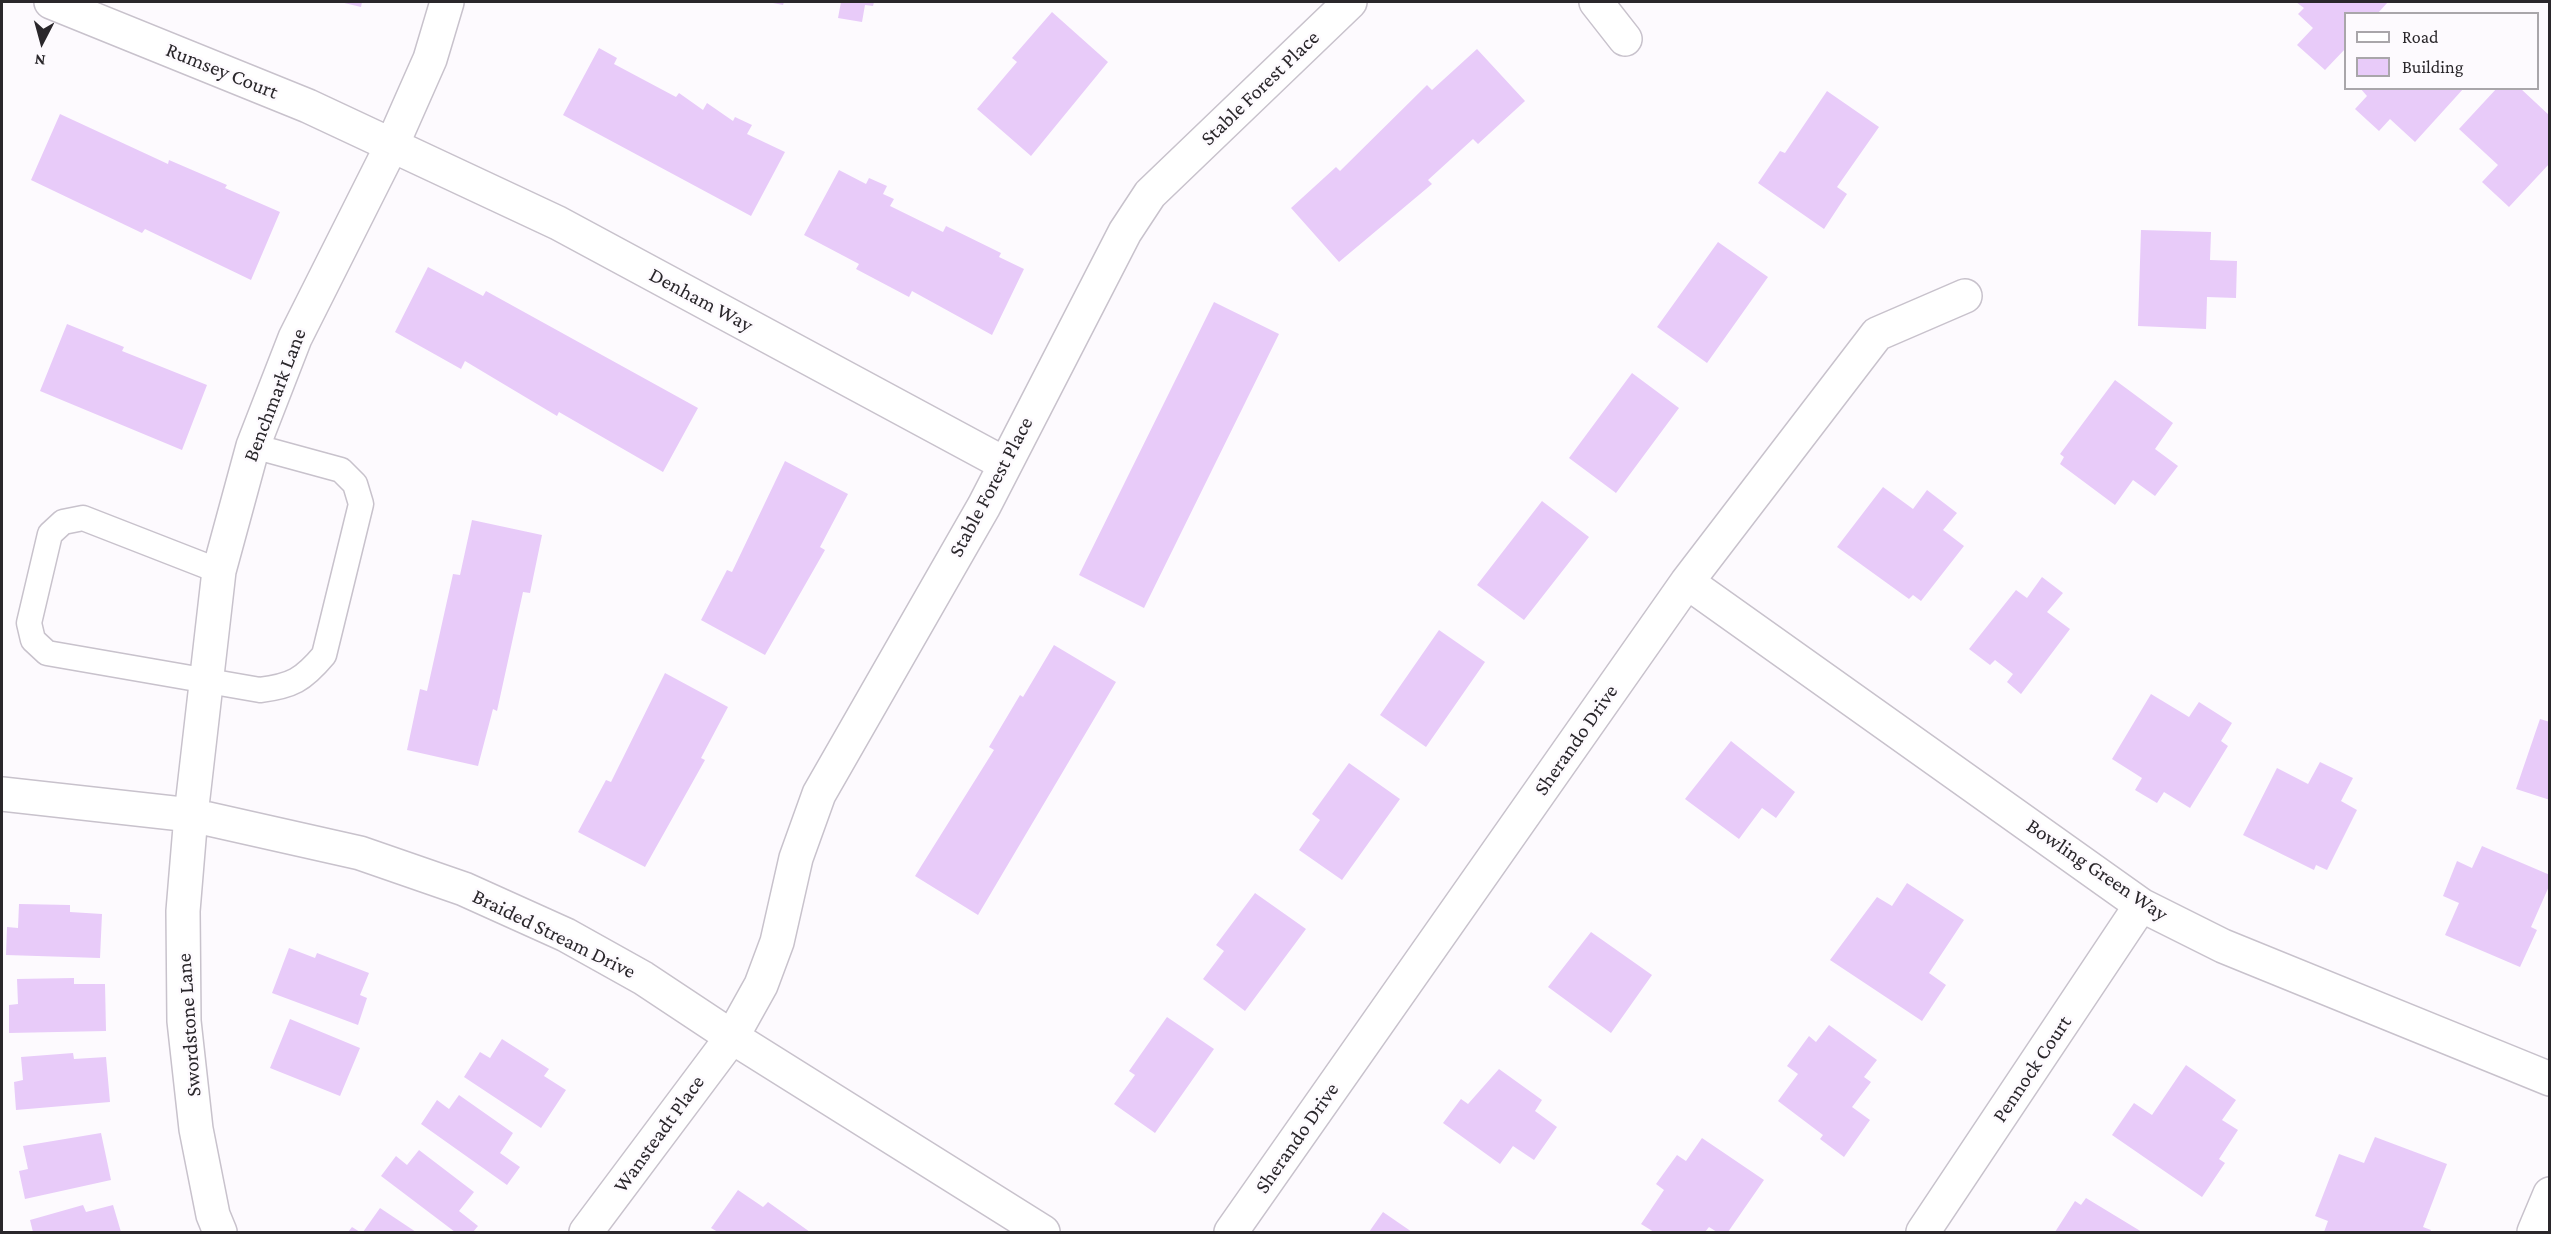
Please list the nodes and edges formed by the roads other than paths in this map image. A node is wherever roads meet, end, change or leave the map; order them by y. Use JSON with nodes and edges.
{"nodes":[{"id":1,"x":51,"y":2,"type":"edge"},
{"id":2,"x":447,"y":2,"type":"edge"},
{"id":3,"x":1350,"y":2,"type":"edge"},
{"id":4,"x":1596,"y":2,"type":"edge"},
{"id":5,"x":1625,"y":39,"type":"dead end"},
{"id":6,"x":392,"y":145,"type":"junction"},
{"id":7,"x":1965,"y":296,"type":"dead end"},
{"id":8,"x":253,"y":446,"type":"junction"},
{"id":9,"x":1005,"y":464,"type":"junction"},
{"id":10,"x":219,"y":571,"type":"junction"},
{"id":11,"x":1687,"y":582,"type":"junction"},
{"id":12,"x":206,"y":681,"type":"junction"},
{"id":13,"x":2,"y":794,"type":"edge"},
{"id":14,"x":191,"y":815,"type":"junction"},
{"id":15,"x":2141,"y":905,"type":"junction"},
{"id":16,"x":732,"y":1037,"type":"junction"},
{"id":17,"x":2550,"y":1079,"type":"edge"},
{"id":18,"x":2550,"y":1194,"type":"edge"},
{"id":19,"x":220,"y":1233,"type":"edge"},
{"id":20,"x":586,"y":1233,"type":"edge"},
{"id":21,"x":1043,"y":1233,"type":"edge"},
{"id":22,"x":1231,"y":1233,"type":"edge"},
{"id":23,"x":1923,"y":1233,"type":"edge"},
{"id":24,"x":2534,"y":1233,"type":"edge"}],
"edges":[{"from":1,"to":6,"type":"street","name":"Rumsey Court"},
{"from":2,"to":6,"type":"street","name":"Benchmark Lane"},
{"from":3,"to":9,"type":"street","name":"Stable Forest Place"},
{"from":4,"to":5,"type":"street"},
{"from":6,"to":8,"type":"street","name":"Benchmark Lane"},
{"from":6,"to":9,"type":"street","name":"Denham Way"},
{"from":7,"to":11,"type":"street","name":"Sherando Drive"},
{"from":8,"to":10,"type":"street","name":"Benchmark Lane"},
{"from":8,"to":12,"type":"lane"},
{"from":9,"to":16,"type":"street","name":"Stable Forest Place"},
{"from":10,"to":12,"type":"street","name":"Benchmark Lane"},
{"from":10,"to":12,"type":"lane"},
{"from":11,"to":15,"type":"street","name":"Bowling Green Way"},
{"from":11,"to":22,"type":"street","name":"Sherando Drive"},
{"from":12,"to":14,"type":"street","name":"Benchmark Lane"},
{"from":13,"to":14,"type":"street","name":"Braided Stream Drive"},
{"from":14,"to":16,"type":"street","name":"Braided Stream Drive"},
{"from":14,"to":19,"type":"street","name":"Swordstone Lane"},
{"from":15,"to":17,"type":"street","name":"Bowling Green Way"},
{"from":15,"to":23,"type":"street","name":"Pennock Court"},
{"from":16,"to":20,"type":"street","name":"Wansteadt Place"},
{"from":16,"to":21,"type":"street","name":"Braided Stream Drive"},
{"from":18,"to":24,"type":"street"}]}
